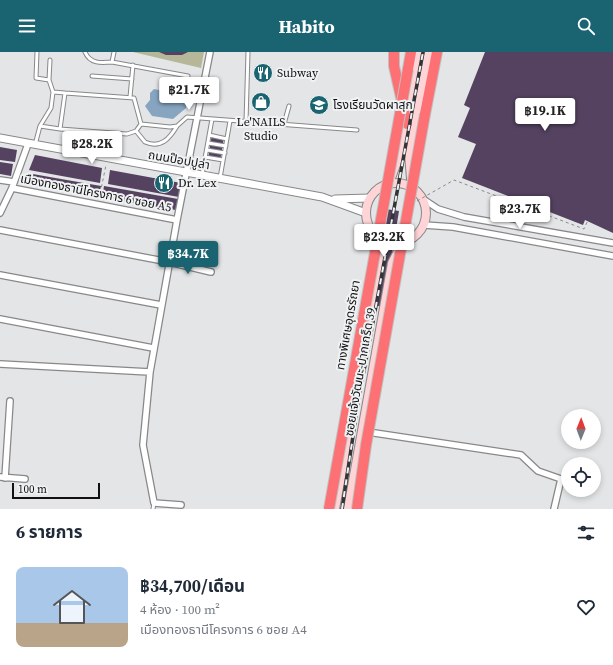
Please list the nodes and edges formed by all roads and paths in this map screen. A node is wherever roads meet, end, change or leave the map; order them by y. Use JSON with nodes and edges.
{"nodes":[{"id":1,"x":37,"y":52,"type":"edge"},
{"id":2,"x":85,"y":52,"type":"edge"},
{"id":3,"x":114,"y":52,"type":"edge"},
{"id":4,"x":210,"y":52,"type":"edge"},
{"id":5,"x":248,"y":52,"type":"edge"},
{"id":6,"x":394,"y":52,"type":"edge"},
{"id":7,"x":408,"y":52,"type":"edge"},
{"id":8,"x":412,"y":52,"type":"edge"},
{"id":9,"x":420,"y":52,"type":"edge"},
{"id":10,"x":430,"y":52,"type":"edge"},
{"id":11,"x":437,"y":52,"type":"edge"},
{"id":12,"x":50,"y":60,"type":"dead end"},
{"id":13,"x":112,"y":62,"type":"junction"},
{"id":14,"x":133,"y":65,"type":"junction"},
{"id":15,"x":408,"y":69,"type":"junction"},
{"id":16,"x":92,"y":76,"type":"dead end"},
{"id":17,"x":188,"y":76,"type":"dead end"},
{"id":18,"x":132,"y":79,"type":"junction"},
{"id":19,"x":49,"y":80,"type":"junction"},
{"id":20,"x":53,"y":92,"type":"junction"},
{"id":21,"x":65,"y":93,"type":"junction"},
{"id":22,"x":130,"y":97,"type":"junction"},
{"id":23,"x":289,"y":106,"type":"dead end"},
{"id":24,"x":197,"y":118,"type":"junction"},
{"id":25,"x":212,"y":119,"type":"junction"},
{"id":26,"x":230,"y":120,"type":"junction"},
{"id":27,"x":246,"y":122,"type":"junction"},
{"id":28,"x":141,"y":124,"type":"junction"},
{"id":29,"x":284,"y":124,"type":"junction"},
{"id":30,"x":407,"y":124,"type":"junction"},
{"id":31,"x":40,"y":126,"type":"junction"},
{"id":32,"x":177,"y":126,"type":"junction"},
{"id":33,"x":60,"y":129,"type":"junction"},
{"id":34,"x":357,"y":130,"type":"dead end"},
{"id":35,"x":136,"y":131,"type":"junction"},
{"id":36,"x":209,"y":135,"type":"junction"},
{"id":37,"x":0,"y":138,"type":"edge"},
{"id":38,"x":227,"y":138,"type":"junction"},
{"id":39,"x":208,"y":142,"type":"junction"},
{"id":40,"x":32,"y":144,"type":"junction"},
{"id":41,"x":226,"y":146,"type":"junction"},
{"id":42,"x":206,"y":150,"type":"junction"},
{"id":43,"x":225,"y":153,"type":"junction"},
{"id":44,"x":205,"y":157,"type":"junction"},
{"id":45,"x":108,"y":158,"type":"junction"},
{"id":46,"x":223,"y":160,"type":"junction"},
{"id":47,"x":187,"y":173,"type":"junction"},
{"id":48,"x":202,"y":175,"type":"junction"},
{"id":49,"x":220,"y":179,"type":"junction"},
{"id":50,"x":0,"y":180,"type":"edge"},
{"id":51,"x":14,"y":182,"type":"junction"},
{"id":52,"x":389,"y":184,"type":"junction"},
{"id":53,"x":413,"y":187,"type":"junction"},
{"id":54,"x":12,"y":188,"type":"junction"},
{"id":55,"x":370,"y":198,"type":"junction"},
{"id":56,"x":331,"y":199,"type":"junction"},
{"id":57,"x":423,"y":199,"type":"junction"},
{"id":58,"x":413,"y":204,"type":"dead end"},
{"id":59,"x":98,"y":205,"type":"junction"},
{"id":60,"x":0,"y":213,"type":"edge"},
{"id":61,"x":366,"y":213,"type":"junction"},
{"id":62,"x":177,"y":220,"type":"junction"},
{"id":63,"x":588,"y":220,"type":"dead end"},
{"id":64,"x":506,"y":224,"type":"junction"},
{"id":65,"x":424,"y":225,"type":"junction"},
{"id":66,"x":519,"y":227,"type":"junction"},
{"id":67,"x":0,"y":230,"type":"edge"},
{"id":68,"x":378,"y":236,"type":"junction"},
{"id":69,"x":404,"y":242,"type":"junction"},
{"id":70,"x":613,"y":243,"type":"edge"},
{"id":71,"x":613,"y":256,"type":"edge"},
{"id":72,"x":169,"y":262,"type":"junction"},
{"id":73,"x":211,"y":272,"type":"dead end"},
{"id":74,"x":0,"y":275,"type":"edge"},
{"id":75,"x":161,"y":305,"type":"junction"},
{"id":76,"x":0,"y":319,"type":"edge"},
{"id":77,"x":153,"y":348,"type":"junction"},
{"id":78,"x":0,"y":364,"type":"edge"},
{"id":79,"x":150,"y":372,"type":"junction"},
{"id":80,"x":10,"y":401,"type":"dead end"},
{"id":81,"x":368,"y":432,"type":"junction"},
{"id":82,"x":3,"y":477,"type":"edge"},
{"id":83,"x":25,"y":479,"type":"dead end"},
{"id":84,"x":182,"y":505,"type":"dead end"},
{"id":85,"x":153,"y":506,"type":"edge"},
{"id":86,"x":329,"y":509,"type":"edge"},
{"id":87,"x":334,"y":509,"type":"edge"},
{"id":88,"x":348,"y":509,"type":"edge"},
{"id":89,"x":356,"y":509,"type":"edge"},
{"id":90,"x":554,"y":509,"type":"edge"}],
"edges":[{"from":1,"to":19,"type":"lane"},
{"from":2,"to":13,"type":"lane"},
{"from":3,"to":13,"type":"lane"},
{"from":4,"to":24,"type":"street"},
{"from":5,"to":27,"type":"lane"},
{"from":6,"to":30,"type":"highway"},
{"from":7,"to":15,"type":"highway"},
{"from":8,"to":15,"type":"highway","name":"ทางพิเศษอุดรรัถยา"},
{"from":9,"to":30,"type":"main road"},
{"from":10,"to":53,"type":"main road"},
{"from":11,"to":81,"type":"highway","bridge":true},
{"from":12,"to":19,"type":"lane"},
{"from":13,"to":14,"type":"lane"},
{"from":14,"to":17,"type":"lane"},
{"from":14,"to":18,"type":"lane"},
{"from":15,"to":86,"type":"highway","name":"ทางพิเศษอุดรรัถยา","bridge":true},
{"from":16,"to":18,"type":"lane"},
{"from":18,"to":22,"type":"lane"},
{"from":19,"to":20,"type":"lane"},
{"from":20,"to":21,"type":"lane"},
{"from":20,"to":31,"type":"lane"},
{"from":21,"to":22,"type":"lane"},
{"from":21,"to":33,"type":"lane"},
{"from":22,"to":28,"type":"lane"},
{"from":23,"to":29,"type":"lane"},
{"from":24,"to":25,"type":"lane"},
{"from":24,"to":32,"type":"lane"},
{"from":24,"to":47,"type":"street"},
{"from":25,"to":26,"type":"lane"},
{"from":25,"to":36,"type":"lane"},
{"from":26,"to":27,"type":"lane"},
{"from":26,"to":38,"type":"lane"},
{"from":27,"to":29,"type":"lane"},
{"from":28,"to":32,"type":"lane"},
{"from":28,"to":35,"type":"lane"},
{"from":29,"to":34,"type":"lane"},
{"from":30,"to":52,"type":"main road"},
{"from":31,"to":33,"type":"lane"},
{"from":31,"to":40,"type":"lane"},
{"from":32,"to":35,"type":"lane"},
{"from":33,"to":35,"type":"lane"},
{"from":36,"to":38,"type":"lane"},
{"from":36,"to":39,"type":"lane"},
{"from":37,"to":40,"type":"street","name":"ถนนป๊อปปูล่า"},
{"from":38,"to":41,"type":"lane"},
{"from":39,"to":41,"type":"lane"},
{"from":39,"to":42,"type":"lane"},
{"from":40,"to":45,"type":"street","name":"ถนนป๊อปปูล่า"},
{"from":40,"to":51,"type":"street"},
{"from":41,"to":43,"type":"lane"},
{"from":42,"to":43,"type":"lane"},
{"from":42,"to":44,"type":"lane"},
{"from":43,"to":46,"type":"lane"},
{"from":44,"to":46,"type":"lane"},
{"from":44,"to":48,"type":"lane"},
{"from":45,"to":47,"type":"street","name":"ถนนป๊อปปูล่า"},
{"from":45,"to":59,"type":"path"},
{"from":46,"to":49,"type":"lane"},
{"from":47,"to":48,"type":"street","name":"ถนนป๊อปปูล่า"},
{"from":47,"to":62,"type":"street"},
{"from":48,"to":49,"type":"street","name":"ถนนป๊อปปูล่า"},
{"from":49,"to":56,"type":"street","name":"ถนนป๊อปปูล่า"},
{"from":50,"to":51,"type":"street"},
{"from":51,"to":54,"type":"street"},
{"from":52,"to":53,"type":"main road"},
{"from":52,"to":55,"type":"main road"},
{"from":53,"to":57,"type":"main road"},
{"from":54,"to":59,"type":"street","name":"เมืองทองธานีโครงการ 6 ซอย A5"},
{"from":54,"to":60,"type":"street"},
{"from":55,"to":56,"type":"street"},
{"from":55,"to":61,"type":"main road"},
{"from":56,"to":61,"type":"street"},
{"from":57,"to":64,"type":"street"},
{"from":57,"to":65,"type":"main road"},
{"from":58,"to":63,"type":"path","bridge":true},
{"from":59,"to":62,"type":"street","name":"เมืองทองธานีโครงการ 6 ซอย A5"},
{"from":61,"to":68,"type":"main road","name":"ซอยแจ้งวัฒนะ-ปากเกร็ด 39"},
{"from":62,"to":72,"type":"street"},
{"from":64,"to":66,"type":"street"},
{"from":64,"to":66,"type":"lane"},
{"from":65,"to":69,"type":"main road","name":"ซอยแจ้งวัฒนะ-ปากเกร็ด 39"},
{"from":65,"to":71,"type":"street"},
{"from":66,"to":70,"type":"street"},
{"from":67,"to":72,"type":"street"},
{"from":68,"to":69,"type":"main road"},
{"from":68,"to":87,"type":"main road","name":"ซอยแจ้งวัฒนะ-ปากเกร็ด 39"},
{"from":69,"to":88,"type":"main road","name":"ซอยแจ้งวัฒนะ-ปากเกร็ด 39"},
{"from":72,"to":73,"type":"street"},
{"from":72,"to":75,"type":"street"},
{"from":74,"to":75,"type":"street"},
{"from":75,"to":77,"type":"street"},
{"from":76,"to":77,"type":"street"},
{"from":77,"to":79,"type":"street"},
{"from":78,"to":79,"type":"street"},
{"from":79,"to":85,"type":"street"},
{"from":80,"to":82,"type":"street"},
{"from":81,"to":89,"type":"highway","bridge":true},
{"from":81,"to":90,"type":"street"},
{"from":82,"to":83,"type":"street"},
{"from":84,"to":85,"type":"street"}]}
